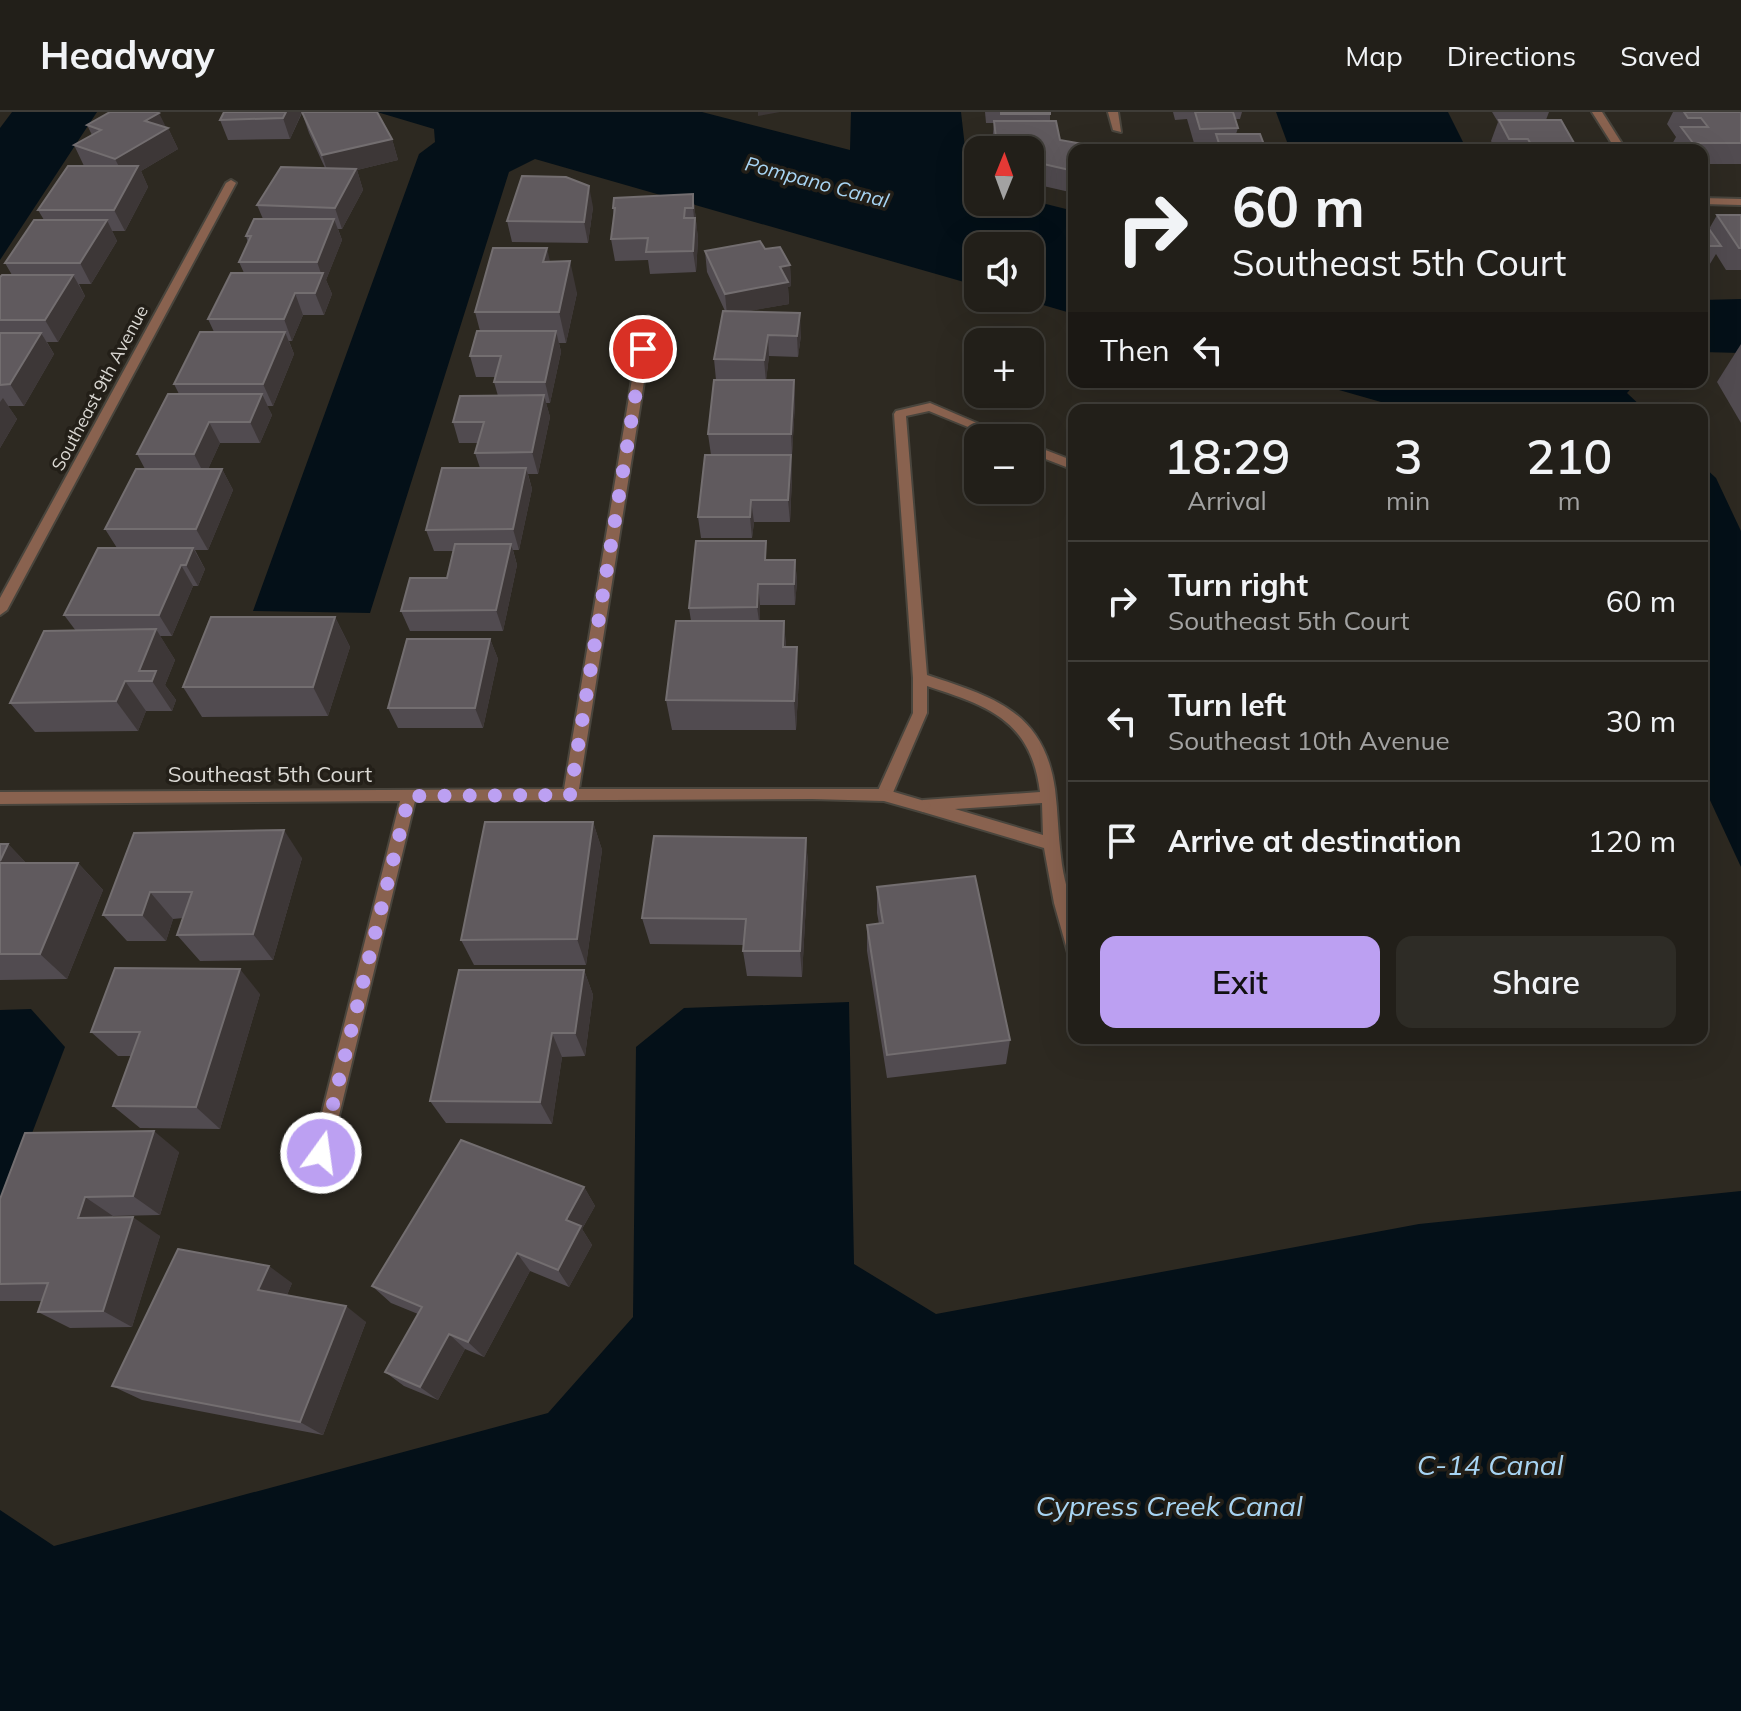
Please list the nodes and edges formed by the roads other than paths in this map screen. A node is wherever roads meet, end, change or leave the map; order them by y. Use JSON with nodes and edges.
{"nodes":[{"id":1,"x":1113,"y":112,"type":"edge"},
{"id":2,"x":1597,"y":112,"type":"edge"},
{"id":3,"x":1118,"y":130,"type":"dead end"},
{"id":4,"x":1617,"y":144,"type":"edge"},
{"id":5,"x":231,"y":183,"type":"dead end"},
{"id":6,"x":1708,"y":201,"type":"edge"},
{"id":7,"x":1741,"y":202,"type":"edge"},
{"id":8,"x":648,"y":319,"type":"dead end"},
{"id":9,"x":972,"y":424,"type":"edge"},
{"id":10,"x":1044,"y":454,"type":"edge"},
{"id":11,"x":1068,"y":464,"type":"edge"},
{"id":12,"x":0,"y":610,"type":"edge"},
{"id":13,"x":920,"y":678,"type":"junction"},
{"id":14,"x":570,"y":795,"type":"junction"},
{"id":15,"x":884,"y":795,"type":"junction"},
{"id":16,"x":409,"y":796,"type":"junction"},
{"id":17,"x":1047,"y":797,"type":"junction"},
{"id":18,"x":0,"y":798,"type":"edge"},
{"id":19,"x":923,"y":806,"type":"junction"},
{"id":20,"x":1052,"y":844,"type":"junction"},
{"id":21,"x":1068,"y":926,"type":"edge"},
{"id":22,"x":321,"y":1153,"type":"dead end"}],
"edges":[{"from":1,"to":3,"type":"street"},
{"from":2,"to":4,"type":"street"},
{"from":5,"to":12,"type":"street","name":"Southeast 9th Avenue"},
{"from":6,"to":7,"type":"street"},
{"from":8,"to":14,"type":"street"},
{"from":9,"to":13,"type":"street"},
{"from":10,"to":11,"type":"street"},
{"from":13,"to":15,"type":"street"},
{"from":13,"to":17,"type":"street"},
{"from":14,"to":15,"type":"street","name":"Southeast 5th Court"},
{"from":14,"to":16,"type":"street","name":"Southeast 5th Court"},
{"from":15,"to":19,"type":"street","name":"Southeast 5th Court"},
{"from":16,"to":18,"type":"street","name":"Southeast 5th Court"},
{"from":16,"to":22,"type":"street"},
{"from":17,"to":19,"type":"street"},
{"from":17,"to":20,"type":"street"},
{"from":19,"to":20,"type":"street","name":"Southeast 5th Court"},
{"from":20,"to":21,"type":"street"}]}
